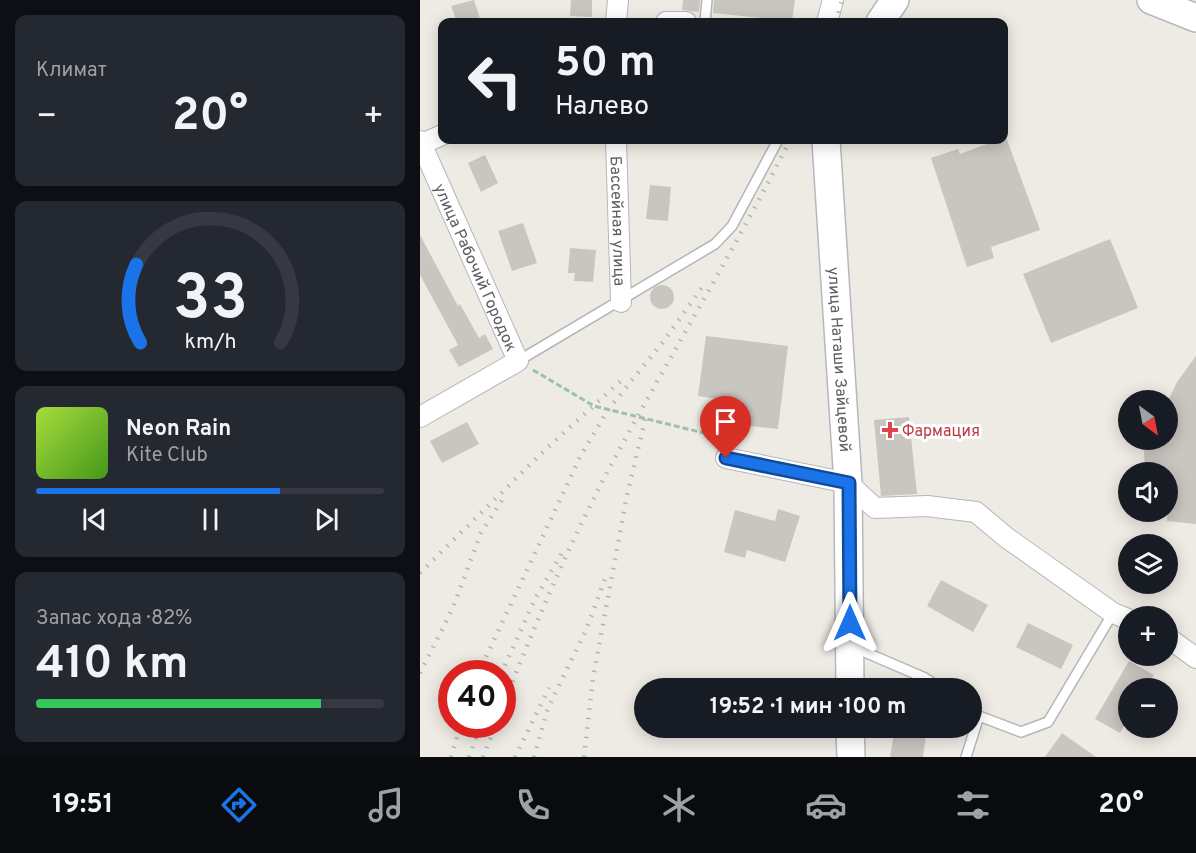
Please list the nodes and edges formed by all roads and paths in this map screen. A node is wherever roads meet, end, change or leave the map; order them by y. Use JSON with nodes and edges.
{"nodes":[{"id":1,"x":618,"y":0,"type":"edge"},
{"id":2,"x":707,"y":0,"type":"edge"},
{"id":3,"x":833,"y":0,"type":"edge"},
{"id":4,"x":895,"y":0,"type":"edge"},
{"id":5,"x":1151,"y":0,"type":"edge"},
{"id":6,"x":616,"y":18,"type":"edge"},
{"id":7,"x":705,"y":18,"type":"edge"},
{"id":8,"x":828,"y":18,"type":"edge"},
{"id":9,"x":883,"y":18,"type":"edge"},
{"id":10,"x":1196,"y":18,"type":"edge"},
{"id":11,"x":438,"y":136,"type":"edge"},
{"id":12,"x":421,"y":142,"type":"edge"},
{"id":13,"x":616,"y":144,"type":"edge"},
{"id":14,"x":776,"y":144,"type":"edge"},
{"id":15,"x":826,"y":144,"type":"edge"},
{"id":16,"x":621,"y":302,"type":"junction"},
{"id":17,"x":518,"y":361,"type":"junction"},
{"id":18,"x":420,"y":417,"type":"edge"},
{"id":19,"x":726,"y":458,"type":"joint"},
{"id":20,"x":849,"y":483,"type":"junction"},
{"id":21,"x":1118,"y":614,"type":"edge"},
{"id":22,"x":1118,"y":620,"type":"edge"},
{"id":23,"x":1178,"y":645,"type":"edge"},
{"id":24,"x":850,"y":646,"type":"junction"},
{"id":25,"x":1196,"y":658,"type":"edge"},
{"id":26,"x":850,"y":678,"type":"edge"},
{"id":27,"x":925,"y":678,"type":"edge"},
{"id":28,"x":982,"y":716,"type":"edge"},
{"id":29,"x":850,"y":738,"type":"edge"},
{"id":30,"x":970,"y":738,"type":"edge"},
{"id":31,"x":851,"y":757,"type":"edge"},
{"id":32,"x":966,"y":757,"type":"edge"}],
"edges":[{"from":1,"to":6,"type":"street"},
{"from":2,"to":7,"type":"lane"},
{"from":3,"to":8,"type":"street"},
{"from":4,"to":9,"type":"street"},
{"from":5,"to":10,"type":"street"},
{"from":11,"to":12,"type":"street"},
{"from":12,"to":17,"type":"street","name":"улица Рабочий Городок"},
{"from":13,"to":16,"type":"street","name":"Бассейная улица"},
{"from":14,"to":16,"type":"lane"},
{"from":15,"to":20,"type":"street","name":"улица Наташи Зайцевой"},
{"from":16,"to":17,"type":"lane"},
{"from":17,"to":18,"type":"street"},
{"from":17,"to":19,"type":"path"},
{"from":19,"to":20,"type":"street"},
{"from":20,"to":21,"type":"street"},
{"from":20,"to":24,"type":"street","name":"улица Наташи Зайцевой"},
{"from":22,"to":28,"type":"lane"},
{"from":23,"to":25,"type":"street"},
{"from":24,"to":26,"type":"street","name":"улица Наташи Зайцевой"},
{"from":24,"to":27,"type":"lane"},
{"from":29,"to":31,"type":"street"},
{"from":30,"to":32,"type":"lane"}]}
